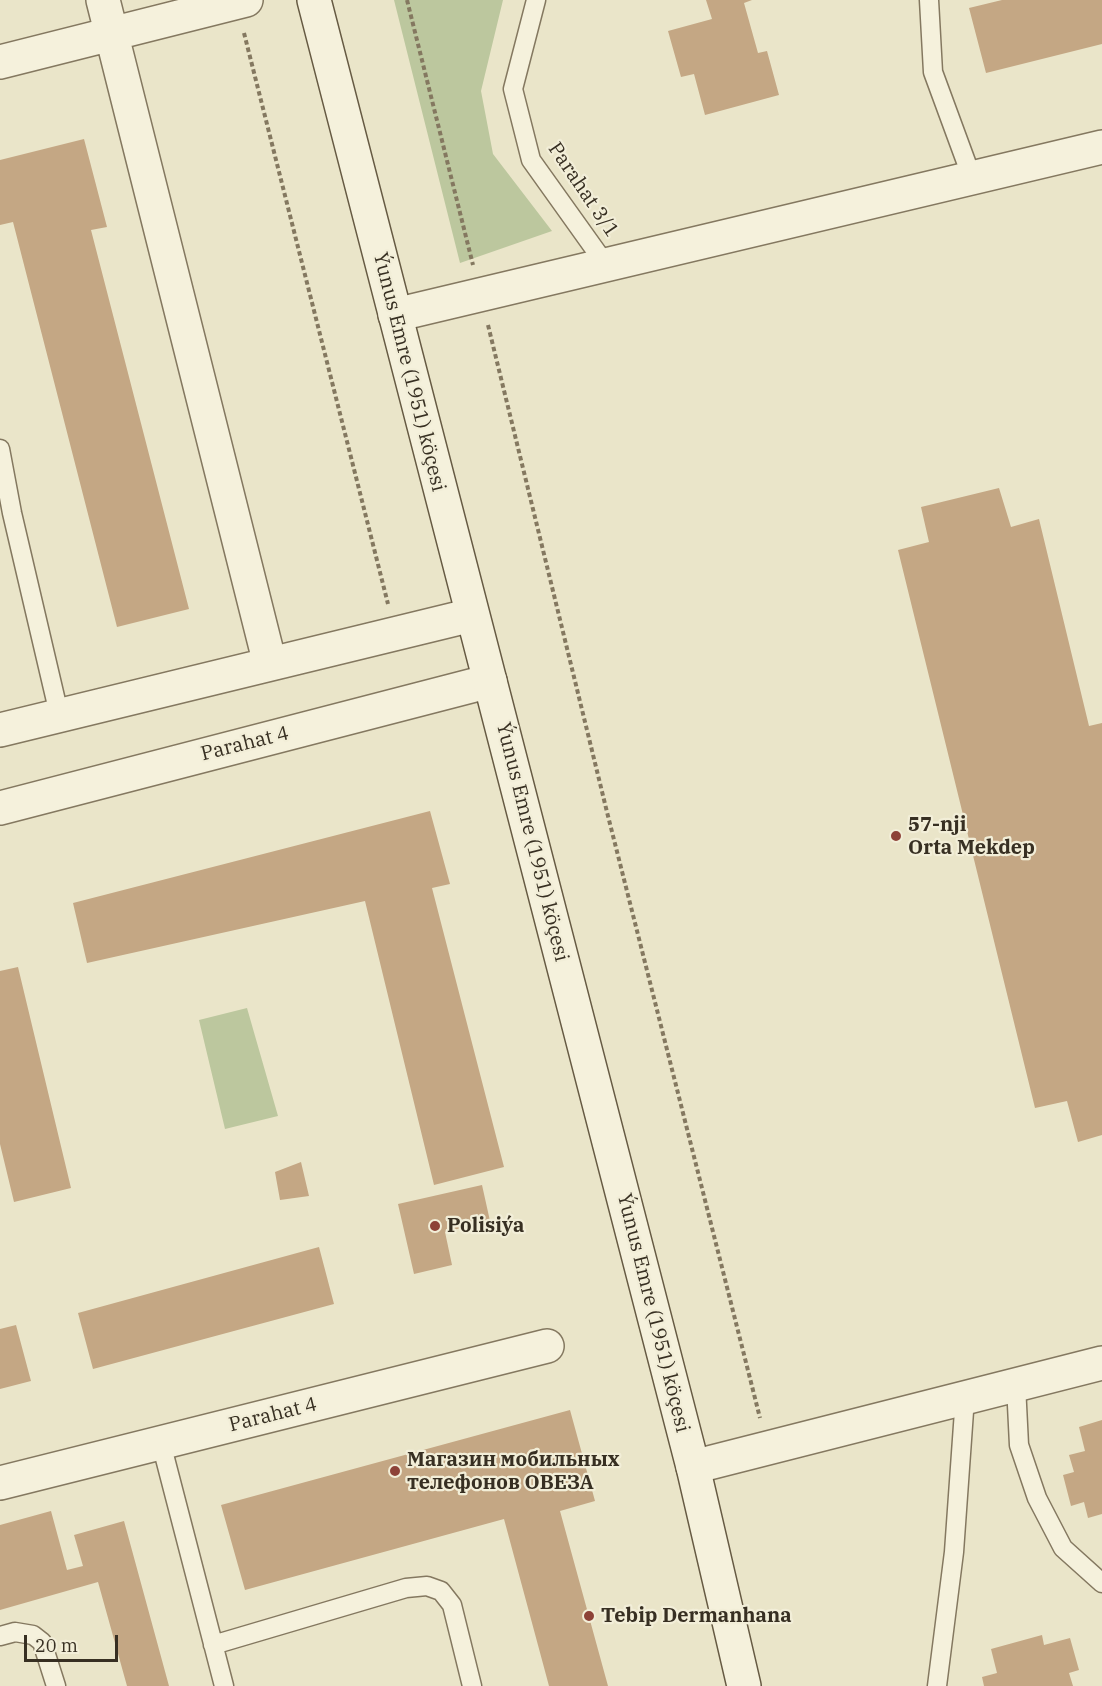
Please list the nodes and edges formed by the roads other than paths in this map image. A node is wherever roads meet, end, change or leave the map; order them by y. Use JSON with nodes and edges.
{"nodes":[{"id":1,"x":103,"y":0,"type":"edge"},
{"id":2,"x":314,"y":0,"type":"edge"},
{"id":3,"x":536,"y":0,"type":"edge"},
{"id":4,"x":929,"y":0,"type":"edge"},
{"id":5,"x":241,"y":1,"type":"edge"},
{"id":6,"x":112,"y":34,"type":"junction"},
{"id":7,"x":0,"y":62,"type":"edge"},
{"id":8,"x":1102,"y":147,"type":"edge"},
{"id":9,"x":972,"y":178,"type":"junction"},
{"id":10,"x":606,"y":265,"type":"junction"},
{"id":11,"x":395,"y":315,"type":"junction"},
{"id":12,"x":0,"y":449,"type":"edge"},
{"id":13,"x":6,"y":514,"type":"edge"},
{"id":14,"x":472,"y":615,"type":"junction"},
{"id":15,"x":270,"y":664,"type":"junction"},
{"id":16,"x":490,"y":681,"type":"junction"},
{"id":17,"x":59,"y":714,"type":"junction"},
{"id":18,"x":0,"y":730,"type":"edge"},
{"id":19,"x":0,"y":807,"type":"edge"},
{"id":20,"x":547,"y":1346,"type":"dead end"},
{"id":21,"x":1102,"y":1363,"type":"edge"},
{"id":22,"x":1016,"y":1385,"type":"junction"},
{"id":23,"x":966,"y":1397,"type":"junction"},
{"id":24,"x":161,"y":1443,"type":"junction"},
{"id":25,"x":693,"y":1467,"type":"junction"},
{"id":26,"x":0,"y":1483,"type":"edge"},
{"id":27,"x":1102,"y":1584,"type":"edge"},
{"id":28,"x":0,"y":1636,"type":"edge"},
{"id":29,"x":213,"y":1645,"type":"junction"},
{"id":30,"x":56,"y":1686,"type":"edge"},
{"id":31,"x":224,"y":1686,"type":"edge"},
{"id":32,"x":472,"y":1686,"type":"edge"},
{"id":33,"x":744,"y":1686,"type":"edge"},
{"id":34,"x":937,"y":1686,"type":"edge"}],
"edges":[{"from":1,"to":6,"type":"street"},
{"from":2,"to":11,"type":"street","name":"Ýunus Emre (1951) köçesi"},
{"from":3,"to":10,"type":"lane","name":"Parahat 3/1"},
{"from":4,"to":9,"type":"lane"},
{"from":5,"to":6,"type":"street"},
{"from":6,"to":7,"type":"street"},
{"from":6,"to":15,"type":"street"},
{"from":8,"to":9,"type":"street"},
{"from":9,"to":10,"type":"street"},
{"from":10,"to":11,"type":"street"},
{"from":11,"to":14,"type":"street","name":"Ýunus Emre (1951) köçesi"},
{"from":12,"to":13,"type":"lane"},
{"from":13,"to":17,"type":"lane"},
{"from":14,"to":15,"type":"street"},
{"from":14,"to":16,"type":"street","name":"Ýunus Emre (1951) köçesi"},
{"from":15,"to":17,"type":"street"},
{"from":16,"to":19,"type":"street","name":"Parahat 4"},
{"from":16,"to":25,"type":"street","name":"Ýunus Emre (1951) köçesi"},
{"from":17,"to":18,"type":"street"},
{"from":20,"to":24,"type":"street","name":"Parahat 4"},
{"from":21,"to":22,"type":"street"},
{"from":22,"to":23,"type":"street"},
{"from":22,"to":27,"type":"lane"},
{"from":23,"to":25,"type":"street"},
{"from":23,"to":34,"type":"lane"},
{"from":24,"to":26,"type":"street","name":"Parahat 4"},
{"from":24,"to":29,"type":"lane"},
{"from":25,"to":33,"type":"street","name":"Ýunus Emre (1951) köçesi"},
{"from":28,"to":30,"type":"lane"},
{"from":29,"to":31,"type":"lane"},
{"from":29,"to":32,"type":"lane"}]}
